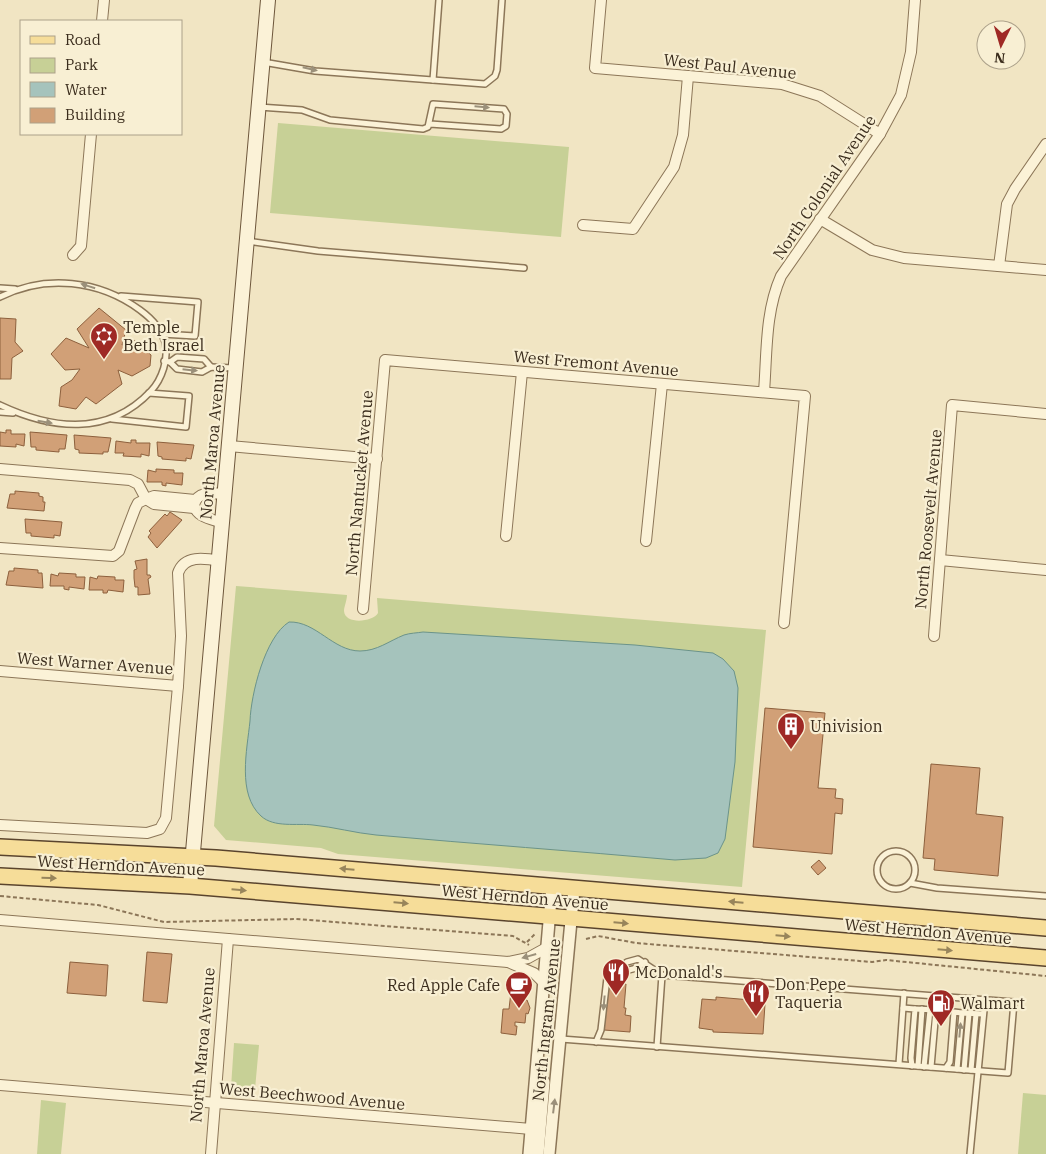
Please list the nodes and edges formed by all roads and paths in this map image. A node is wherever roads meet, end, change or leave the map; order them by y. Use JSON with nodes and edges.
{"nodes":[{"id":1,"x":104,"y":0,"type":"edge"},
{"id":2,"x":268,"y":0,"type":"edge"},
{"id":3,"x":439,"y":0,"type":"edge"},
{"id":4,"x":502,"y":0,"type":"edge"},
{"id":5,"x":601,"y":0,"type":"edge"},
{"id":6,"x":915,"y":0,"type":"edge"},
{"id":7,"x":102,"y":20,"type":"edge"},
{"id":8,"x":262,"y":62,"type":"junction"},
{"id":9,"x":688,"y":76,"type":"junction"},
{"id":10,"x":433,"y":80,"type":"junction"},
{"id":11,"x":258,"y":107,"type":"junction"},
{"id":12,"x":430,"y":124,"type":"junction"},
{"id":13,"x":880,"y":134,"type":"junction"},
{"id":14,"x":91,"y":135,"type":"edge"},
{"id":15,"x":1046,"y":144,"type":"edge"},
{"id":16,"x":820,"y":219,"type":"junction"},
{"id":17,"x":583,"y":224,"type":"dead end"},
{"id":18,"x":247,"y":241,"type":"junction"},
{"id":19,"x":74,"y":255,"type":"dead end"},
{"id":20,"x":999,"y":266,"type":"junction"},
{"id":21,"x":524,"y":268,"type":"dead end"},
{"id":22,"x":1046,"y":270,"type":"edge"},
{"id":23,"x":0,"y":288,"type":"edge"},
{"id":24,"x":16,"y":289,"type":"junction"},
{"id":25,"x":118,"y":295,"type":"junction"},
{"id":26,"x":0,"y":297,"type":"edge"},
{"id":27,"x":162,"y":334,"type":"junction"},
{"id":28,"x":385,"y":360,"type":"joint"},
{"id":29,"x":167,"y":362,"type":"junction"},
{"id":30,"x":211,"y":367,"type":"junction"},
{"id":31,"x":236,"y":368,"type":"junction"},
{"id":32,"x":522,"y":372,"type":"junction"},
{"id":33,"x":662,"y":384,"type":"junction"},
{"id":34,"x":764,"y":392,"type":"junction"},
{"id":35,"x":150,"y":393,"type":"junction"},
{"id":36,"x":0,"y":405,"type":"edge"},
{"id":37,"x":0,"y":412,"type":"edge"},
{"id":38,"x":18,"y":413,"type":"junction"},
{"id":39,"x":1046,"y":414,"type":"edge"},
{"id":40,"x":108,"y":419,"type":"junction"},
{"id":41,"x":229,"y":446,"type":"junction"},
{"id":42,"x":377,"y":459,"type":"junction"},
{"id":43,"x":0,"y":469,"type":"edge"},
{"id":44,"x":225,"y":494,"type":"junction"},
{"id":45,"x":146,"y":499,"type":"junction"},
{"id":46,"x":195,"y":504,"type":"junction"},
{"id":47,"x":223,"y":523,"type":"junction"},
{"id":48,"x":506,"y":536,"type":"dead end"},
{"id":49,"x":646,"y":541,"type":"dead end"},
{"id":50,"x":0,"y":548,"type":"edge"},
{"id":51,"x":940,"y":560,"type":"junction"},
{"id":52,"x":220,"y":561,"type":"junction"},
{"id":53,"x":1046,"y":570,"type":"edge"},
{"id":54,"x":362,"y":610,"type":"dead end"},
{"id":55,"x":784,"y":623,"type":"dead end"},
{"id":56,"x":934,"y":636,"type":"dead end"},
{"id":57,"x":0,"y":671,"type":"edge"},
{"id":58,"x":178,"y":686,"type":"junction"},
{"id":59,"x":0,"y":825,"type":"edge"},
{"id":60,"x":0,"y":847,"type":"edge"},
{"id":61,"x":193,"y":857,"type":"junction"},
{"id":62,"x":0,"y":876,"type":"edge"},
{"id":63,"x":910,"y":883,"type":"junction"},
{"id":64,"x":190,"y":886,"type":"junction"},
{"id":65,"x":552,"y":887,"type":"junction"},
{"id":66,"x":574,"y":889,"type":"junction"},
{"id":67,"x":0,"y":896,"type":"edge"},
{"id":68,"x":1046,"y":896,"type":"edge"},
{"id":69,"x":551,"y":916,"type":"junction"},
{"id":70,"x":572,"y":918,"type":"junction"},
{"id":71,"x":0,"y":920,"type":"edge"},
{"id":72,"x":1046,"y":928,"type":"edge"},
{"id":73,"x":536,"y":933,"type":"dead end"},
{"id":74,"x":228,"y":939,"type":"junction"},
{"id":75,"x":586,"y":939,"type":"dead end"},
{"id":76,"x":527,"y":943,"type":"junction"},
{"id":77,"x":548,"y":947,"type":"junction"},
{"id":78,"x":534,"y":956,"type":"junction"},
{"id":79,"x":1046,"y":958,"type":"edge"},
{"id":80,"x":508,"y":962,"type":"junction"},
{"id":81,"x":645,"y":962,"type":"junction"},
{"id":82,"x":620,"y":970,"type":"junction"},
{"id":83,"x":662,"y":974,"type":"junction"},
{"id":84,"x":1046,"y":976,"type":"edge"},
{"id":85,"x":545,"y":984,"type":"junction"},
{"id":86,"x":904,"y":993,"type":"junction"},
{"id":87,"x":985,"y":1000,"type":"junction"},
{"id":88,"x":903,"y":1008,"type":"junction"},
{"id":89,"x":915,"y":1009,"type":"junction"},
{"id":90,"x":922,"y":1009,"type":"junction"},
{"id":91,"x":930,"y":1010,"type":"junction"},
{"id":92,"x":962,"y":1013,"type":"junction"},
{"id":93,"x":969,"y":1013,"type":"junction"},
{"id":94,"x":976,"y":1014,"type":"junction"},
{"id":95,"x":983,"y":1014,"type":"junction"},
{"id":96,"x":561,"y":1039,"type":"junction"},
{"id":97,"x":596,"y":1042,"type":"junction"},
{"id":98,"x":658,"y":1047,"type":"junction"},
{"id":99,"x":538,"y":1064,"type":"junction"},
{"id":100,"x":899,"y":1064,"type":"junction"},
{"id":101,"x":915,"y":1066,"type":"junction"},
{"id":102,"x":924,"y":1067,"type":"junction"},
{"id":103,"x":931,"y":1067,"type":"junction"},
{"id":104,"x":946,"y":1068,"type":"junction"},
{"id":105,"x":957,"y":1069,"type":"junction"},
{"id":106,"x":964,"y":1070,"type":"junction"},
{"id":107,"x":971,"y":1070,"type":"junction"},
{"id":108,"x":978,"y":1071,"type":"junction"},
{"id":109,"x":0,"y":1085,"type":"edge"},
{"id":110,"x":215,"y":1103,"type":"junction"},
{"id":111,"x":531,"y":1129,"type":"junction"},
{"id":112,"x":211,"y":1154,"type":"edge"},
{"id":113,"x":529,"y":1154,"type":"edge"},
{"id":114,"x":538,"y":1154,"type":"edge"},
{"id":115,"x":548,"y":1154,"type":"edge"},
{"id":116,"x":970,"y":1154,"type":"edge"}],
"edges":[{"from":1,"to":7,"type":"street"},
{"from":2,"to":8,"type":"main road","name":"North Maroa Avenue"},
{"from":3,"to":10,"type":"lane"},
{"from":4,"to":10,"type":"lane"},
{"from":5,"to":9,"type":"street","name":"West Paul Avenue"},
{"from":6,"to":13,"type":"street","name":"North Colonial Avenue"},
{"from":8,"to":10,"type":"lane","one_way":true},
{"from":8,"to":11,"type":"main road","name":"North Maroa Avenue"},
{"from":9,"to":13,"type":"street","name":"West Paul Avenue"},
{"from":9,"to":17,"type":"street"},
{"from":11,"to":12,"type":"lane"},
{"from":11,"to":18,"type":"main road","name":"North Maroa Avenue"},
{"from":12,"to":12,"type":"lane","one_way":true},
{"from":13,"to":16,"type":"street","name":"North Colonial Avenue"},
{"from":14,"to":19,"type":"street"},
{"from":15,"to":20,"type":"street"},
{"from":16,"to":20,"type":"street"},
{"from":16,"to":34,"type":"street","name":"North Colonial Avenue"},
{"from":18,"to":21,"type":"lane"},
{"from":18,"to":31,"type":"main road","name":"North Maroa Avenue"},
{"from":20,"to":22,"type":"street"},
{"from":23,"to":24,"type":"lane"},
{"from":25,"to":24,"type":"lane","one_way":true},
{"from":24,"to":26,"type":"lane"},
{"from":25,"to":27,"type":"lane"},
{"from":25,"to":27,"type":"lane"},
{"from":27,"to":29,"type":"lane"},
{"from":28,"to":32,"type":"street","name":"West Fremont Avenue"},
{"from":28,"to":42,"type":"street","name":"North Nantucket Avenue"},
{"from":29,"to":30,"type":"lane","one_way":true},
{"from":29,"to":30,"type":"lane"},
{"from":29,"to":35,"type":"lane"},
{"from":30,"to":31,"type":"lane"},
{"from":31,"to":41,"type":"main road","name":"North Maroa Avenue"},
{"from":32,"to":33,"type":"street","name":"West Fremont Avenue"},
{"from":32,"to":48,"type":"street"},
{"from":33,"to":34,"type":"street","name":"West Fremont Avenue"},
{"from":33,"to":49,"type":"street"},
{"from":34,"to":55,"type":"street","name":"West Fremont Avenue"},
{"from":35,"to":40,"type":"lane"},
{"from":35,"to":40,"type":"lane"},
{"from":36,"to":38,"type":"lane"},
{"from":37,"to":38,"type":"lane"},
{"from":38,"to":40,"type":"lane","one_way":true},
{"from":39,"to":51,"type":"street","name":"North Roosevelt Avenue"},
{"from":41,"to":42,"type":"street"},
{"from":41,"to":44,"type":"main road","name":"North Maroa Avenue"},
{"from":42,"to":54,"type":"street","name":"North Nantucket Avenue"},
{"from":43,"to":45,"type":"street"},
{"from":44,"to":46,"type":"street"},
{"from":44,"to":47,"type":"main road","name":"North Maroa Avenue"},
{"from":45,"to":46,"type":"street"},
{"from":45,"to":50,"type":"street"},
{"from":46,"to":47,"type":"street"},
{"from":47,"to":52,"type":"main road","name":"North Maroa Avenue"},
{"from":51,"to":53,"type":"street"},
{"from":51,"to":56,"type":"street","name":"North Roosevelt Avenue"},
{"from":52,"to":58,"type":"street","name":"West Warner Avenue"},
{"from":52,"to":61,"type":"main road","name":"North Maroa Avenue"},
{"from":57,"to":58,"type":"street","name":"West Warner Avenue"},
{"from":58,"to":59,"type":"street"},
{"from":60,"to":61,"type":"main road","name":"West Herndon Avenue"},
{"from":61,"to":64,"type":"main road","name":"North Maroa Avenue"},
{"from":65,"to":61,"type":"main road","name":"West Herndon Avenue","one_way":true},
{"from":62,"to":64,"type":"main road","name":"West Herndon Avenue","one_way":true},
{"from":63,"to":63,"type":"lane"},
{"from":63,"to":68,"type":"lane"},
{"from":64,"to":69,"type":"main road","name":"West Herndon Avenue","one_way":true},
{"from":65,"to":66,"type":"main road","name":"West Herndon Avenue"},
{"from":65,"to":69,"type":"street","name":"North Ingram Avenue"},
{"from":66,"to":70,"type":"street","name":"North Ingram Avenue"},
{"from":72,"to":66,"type":"main road","name":"West Herndon Avenue","one_way":true},
{"from":67,"to":76,"type":"path"},
{"from":69,"to":70,"type":"main road","name":"West Herndon Avenue"},
{"from":69,"to":77,"type":"street","name":"North Ingram Avenue"},
{"from":70,"to":79,"type":"main road","name":"West Herndon Avenue","one_way":true},
{"from":70,"to":96,"type":"street","name":"North Ingram Avenue"},
{"from":71,"to":74,"type":"street"},
{"from":73,"to":76,"type":"path"},
{"from":74,"to":80,"type":"street"},
{"from":74,"to":110,"type":"street","name":"North Maroa Avenue"},
{"from":75,"to":84,"type":"path"},
{"from":76,"to":78,"type":"path"},
{"from":77,"to":78,"type":"street"},
{"from":77,"to":85,"type":"street","name":"North Ingram Avenue"},
{"from":78,"to":80,"type":"street","one_way":true},
{"from":80,"to":85,"type":"street"},
{"from":81,"to":82,"type":"lane"},
{"from":81,"to":82,"type":"lane"},
{"from":81,"to":83,"type":"lane"},
{"from":82,"to":97,"type":"lane","one_way":true},
{"from":83,"to":86,"type":"lane"},
{"from":83,"to":98,"type":"lane"},
{"from":85,"to":99,"type":"street","name":"North Ingram Avenue"},
{"from":86,"to":87,"type":"lane"},
{"from":86,"to":88,"type":"lane"},
{"from":87,"to":95,"type":"lane"},
{"from":87,"to":108,"type":"lane"},
{"from":88,"to":89,"type":"lane"},
{"from":88,"to":100,"type":"lane"},
{"from":89,"to":90,"type":"lane"},
{"from":89,"to":101,"type":"lane"},
{"from":90,"to":91,"type":"lane"},
{"from":90,"to":101,"type":"lane"},
{"from":91,"to":102,"type":"lane"},
{"from":91,"to":103,"type":"lane"},
{"from":92,"to":93,"type":"lane"},
{"from":92,"to":104,"type":"lane"},
{"from":105,"to":92,"type":"lane","one_way":true},
{"from":93,"to":94,"type":"lane"},
{"from":93,"to":106,"type":"lane"},
{"from":94,"to":95,"type":"lane"},
{"from":94,"to":107,"type":"lane"},
{"from":95,"to":108,"type":"lane"},
{"from":96,"to":97,"type":"lane"},
{"from":115,"to":96,"type":"street","name":"North Ingram Avenue","one_way":true},
{"from":97,"to":98,"type":"lane"},
{"from":98,"to":100,"type":"lane"},
{"from":99,"to":111,"type":"street","name":"North Ingram Avenue"},
{"from":99,"to":114,"type":"street"},
{"from":100,"to":101,"type":"lane"},
{"from":101,"to":102,"type":"lane"},
{"from":102,"to":103,"type":"lane"},
{"from":103,"to":104,"type":"lane"},
{"from":104,"to":105,"type":"lane"},
{"from":105,"to":106,"type":"lane"},
{"from":106,"to":107,"type":"lane"},
{"from":107,"to":108,"type":"lane"},
{"from":108,"to":116,"type":"lane"},
{"from":109,"to":110,"type":"street","name":"West Beechwood Avenue"},
{"from":110,"to":111,"type":"street","name":"West Beechwood Avenue"},
{"from":110,"to":112,"type":"street","name":"North Maroa Avenue"},
{"from":111,"to":113,"type":"street","name":"North Ingram Avenue"}]}
